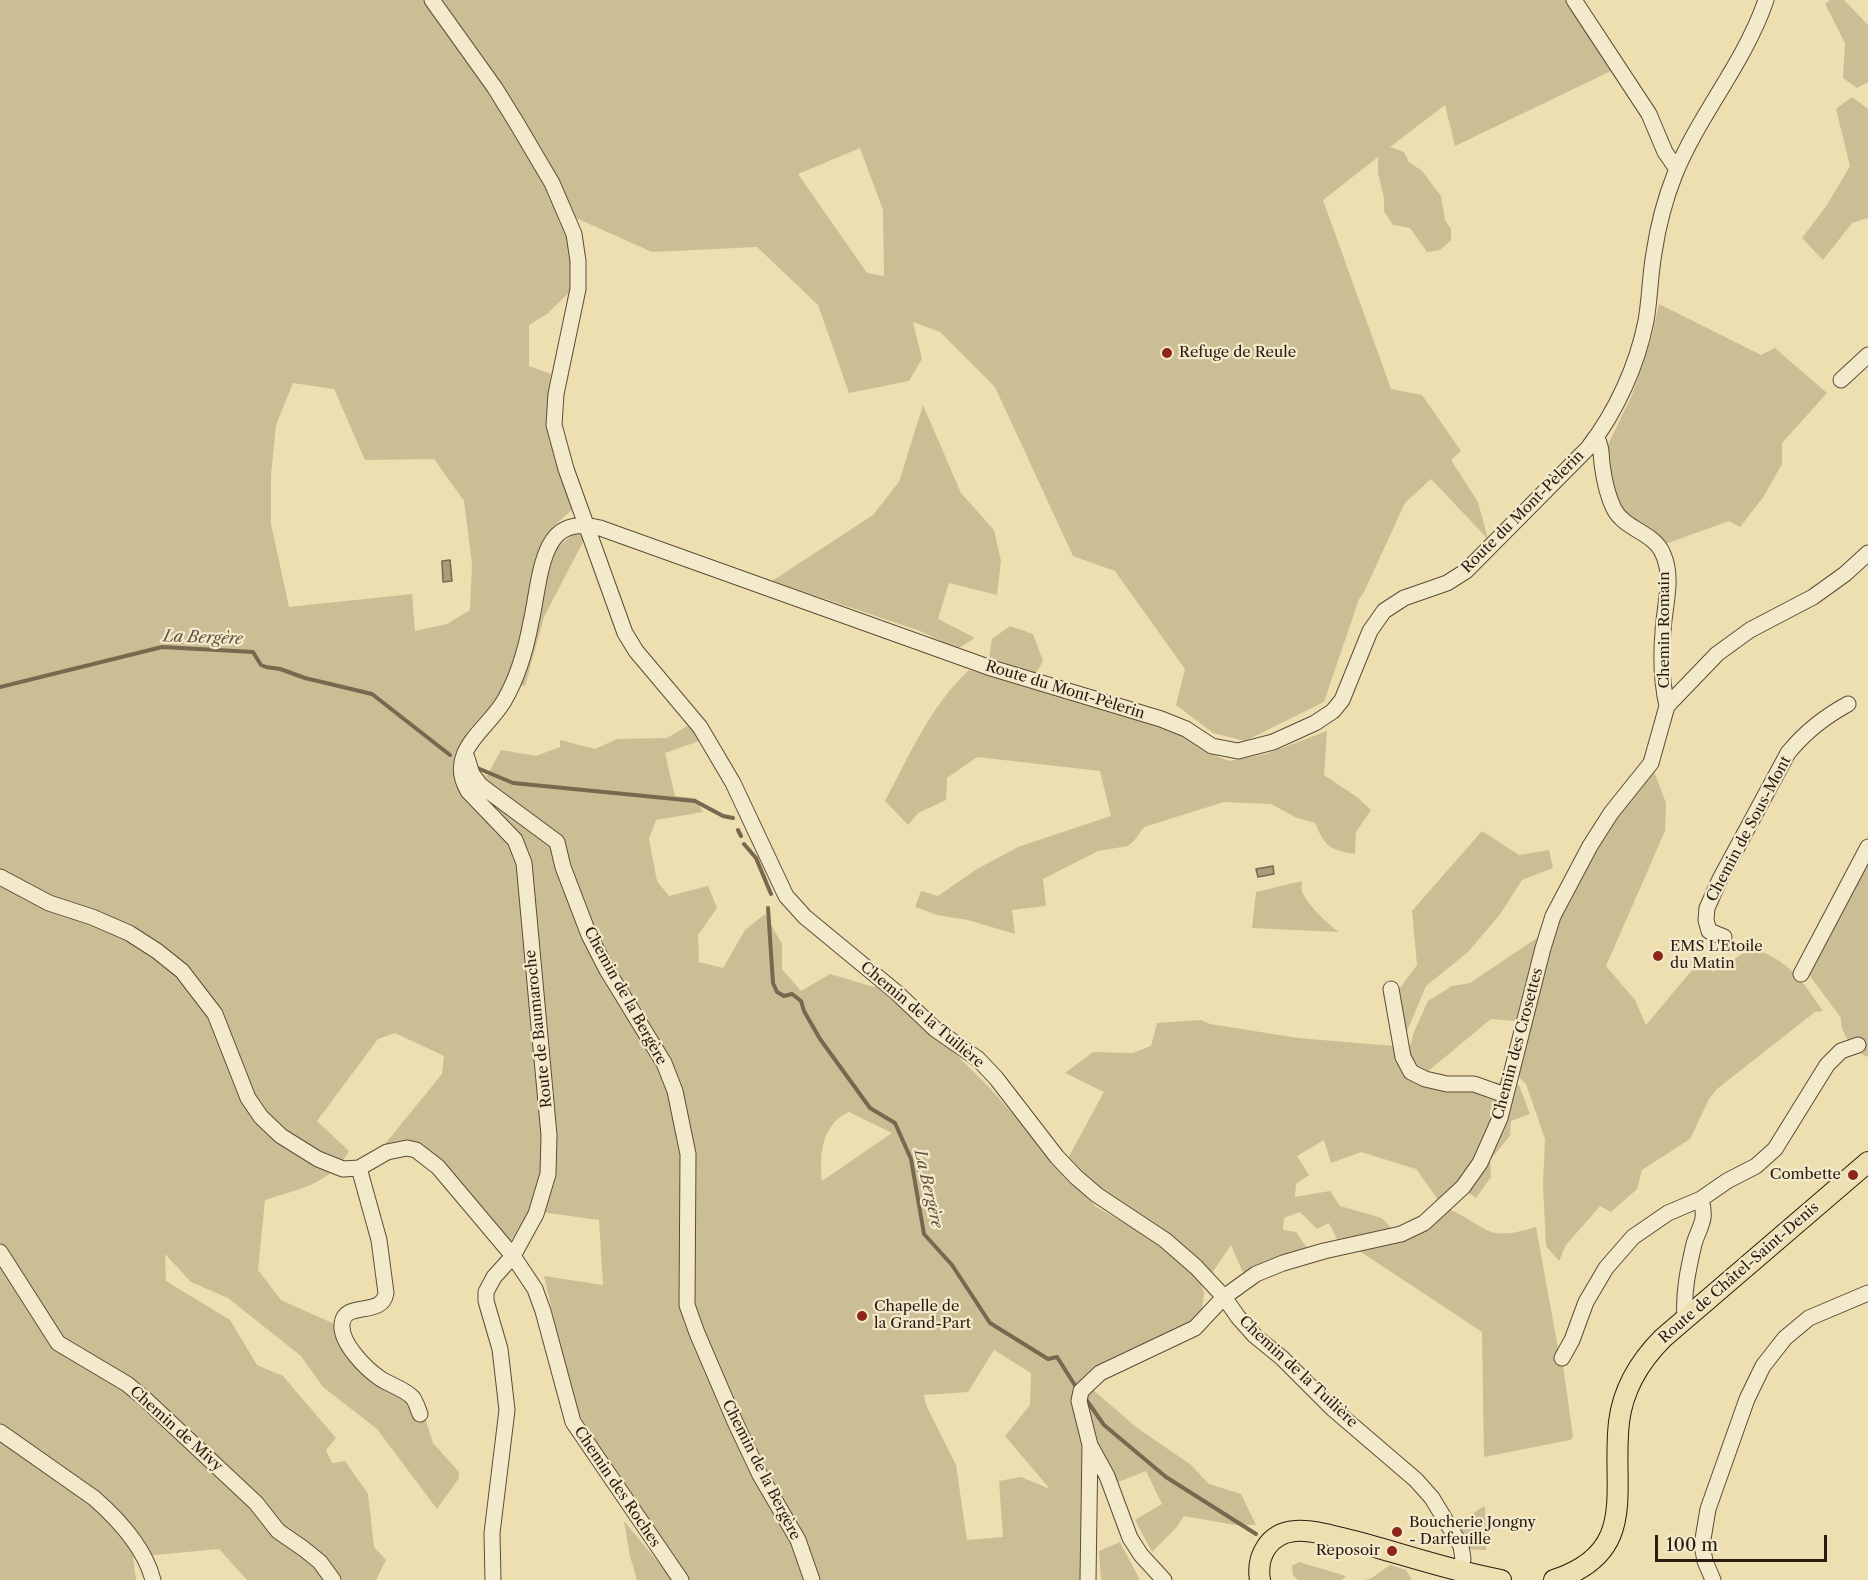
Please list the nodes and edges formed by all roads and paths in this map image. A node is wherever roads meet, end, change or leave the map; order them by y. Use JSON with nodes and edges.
{"nodes":[{"id":1,"x":432,"y":0,"type":"edge"},
{"id":2,"x":1574,"y":0,"type":"edge"},
{"id":3,"x":1766,"y":0,"type":"edge"},
{"id":4,"x":1678,"y":167,"type":"junction"},
{"id":5,"x":1868,"y":355,"type":"edge"},
{"id":6,"x":1841,"y":380,"type":"dead end"},
{"id":7,"x":1596,"y":438,"type":"junction"},
{"id":8,"x":586,"y":524,"type":"junction"},
{"id":9,"x":1868,"y":553,"type":"edge"},
{"id":10,"x":1848,"y":704,"type":"dead end"},
{"id":11,"x":1667,"y":706,"type":"junction"},
{"id":12,"x":465,"y":752,"type":"junction"},
{"id":13,"x":1868,"y":847,"type":"edge"},
{"id":14,"x":0,"y":877,"type":"edge"},
{"id":15,"x":1724,"y":937,"type":"dead end"},
{"id":16,"x":1801,"y":974,"type":"dead end"},
{"id":17,"x":1390,"y":989,"type":"dead end"},
{"id":18,"x":1858,"y":1045,"type":"dead end"},
{"id":19,"x":1505,"y":1095,"type":"junction"},
{"id":20,"x":1868,"y":1162,"type":"edge"},
{"id":21,"x":359,"y":1168,"type":"junction"},
{"id":22,"x":1701,"y":1199,"type":"junction"},
{"id":23,"x":0,"y":1252,"type":"edge"},
{"id":24,"x":513,"y":1256,"type":"junction"},
{"id":25,"x":1868,"y":1293,"type":"edge"},
{"id":26,"x":1224,"y":1297,"type":"junction"},
{"id":27,"x":1685,"y":1319,"type":"junction"},
{"id":28,"x":1562,"y":1358,"type":"dead end"},
{"id":29,"x":420,"y":1414,"type":"dead end"},
{"id":30,"x":0,"y":1432,"type":"edge"},
{"id":31,"x":1090,"y":1445,"type":"junction"},
{"id":32,"x":1464,"y":1574,"type":"edge"},
{"id":33,"x":153,"y":1580,"type":"edge"},
{"id":34,"x":333,"y":1580,"type":"edge"},
{"id":35,"x":493,"y":1580,"type":"edge"},
{"id":36,"x":681,"y":1580,"type":"edge"},
{"id":37,"x":812,"y":1580,"type":"edge"},
{"id":38,"x":1088,"y":1580,"type":"edge"},
{"id":39,"x":1164,"y":1580,"type":"edge"},
{"id":40,"x":1260,"y":1580,"type":"edge"},
{"id":41,"x":1501,"y":1580,"type":"edge"},
{"id":42,"x":1554,"y":1580,"type":"edge"},
{"id":43,"x":1713,"y":1580,"type":"edge"}],
"edges":[{"from":1,"to":8,"type":"street","name":"Chemin de la Tuilière"},
{"from":2,"to":4,"type":"street"},
{"from":3,"to":4,"type":"street","name":"Route du Mont-Pèlerin"},
{"from":4,"to":7,"type":"street","name":"Route du Mont-Pèlerin"},
{"from":5,"to":6,"type":"street"},
{"from":7,"to":8,"type":"street","name":"Route du Mont-Pèlerin"},
{"from":7,"to":11,"type":"street","name":"Chemin Romain"},
{"from":8,"to":12,"type":"street"},
{"from":8,"to":26,"type":"street","name":"Chemin de la Tuilière"},
{"from":9,"to":11,"type":"street","name":"Chemin des Crosettes"},
{"from":10,"to":15,"type":"street","name":"Chemin de Sous-Mont"},
{"from":11,"to":19,"type":"street","name":"Chemin des Crosettes"},
{"from":12,"to":24,"type":"street","name":"Route de Baumaroche"},
{"from":12,"to":37,"type":"street","name":"Chemin de la Bergère"},
{"from":13,"to":16,"type":"street"},
{"from":14,"to":21,"type":"street"},
{"from":17,"to":19,"type":"street"},
{"from":18,"to":22,"type":"street"},
{"from":19,"to":26,"type":"street","name":"Chemin des Crosettes"},
{"from":20,"to":27,"type":"main road","name":"Route de Châtel-Saint-Denis"},
{"from":21,"to":24,"type":"street","name":"Chemin des Roches"},
{"from":21,"to":29,"type":"street"},
{"from":22,"to":27,"type":"street"},
{"from":22,"to":28,"type":"street"},
{"from":23,"to":34,"type":"street","name":"Chemin de Mivy"},
{"from":24,"to":35,"type":"street","name":"Route de Baumaroche"},
{"from":24,"to":36,"type":"street","name":"Chemin des Roches"},
{"from":25,"to":43,"type":"street"},
{"from":26,"to":31,"type":"street","name":"Chemin des Crosettes"},
{"from":26,"to":32,"type":"street","name":"Chemin de la Tuilière"},
{"from":27,"to":42,"type":"main road","name":"Route de Châtel-Saint-Denis"},
{"from":30,"to":33,"type":"street"},
{"from":31,"to":38,"type":"street"},
{"from":31,"to":39,"type":"street","name":"Chemin des Crosettes"},
{"from":32,"to":40,"type":"main road"},
{"from":32,"to":41,"type":"main road"}]}
